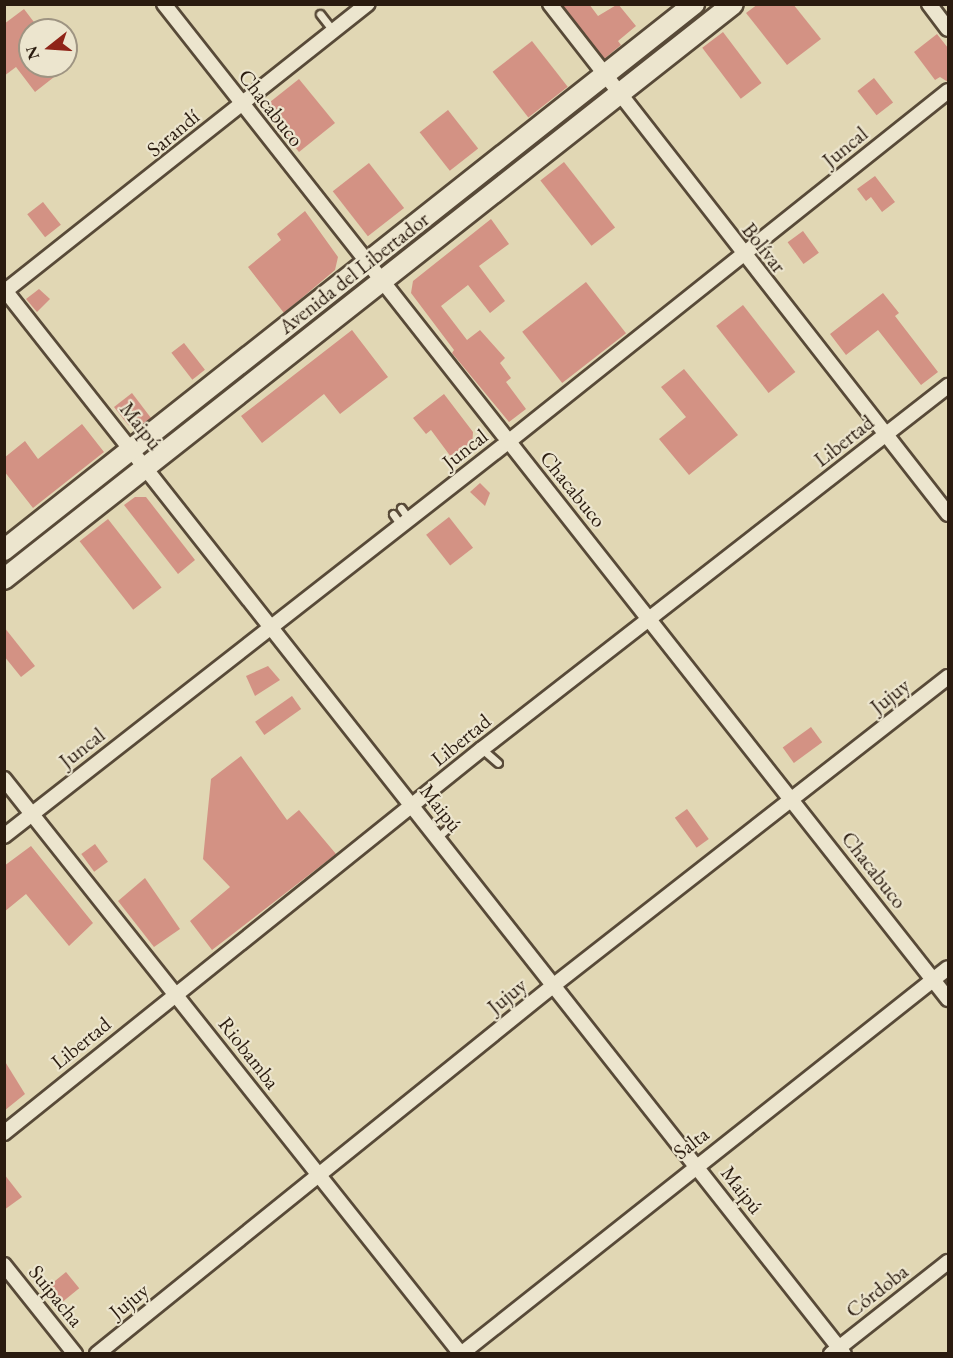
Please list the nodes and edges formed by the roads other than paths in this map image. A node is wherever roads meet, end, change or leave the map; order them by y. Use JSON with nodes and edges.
{"nodes":[{"id":1,"x":164,"y":4,"type":"edge"},
{"id":2,"x":368,"y":4,"type":"edge"},
{"id":3,"x":550,"y":4,"type":"edge"},
{"id":4,"x":694,"y":4,"type":"edge"},
{"id":5,"x":733,"y":4,"type":"edge"},
{"id":6,"x":929,"y":4,"type":"edge"},
{"id":7,"x":320,"y":14,"type":"dead end"},
{"id":8,"x":948,"y":29,"type":"edge"},
{"id":9,"x":334,"y":32,"type":"junction"},
{"id":10,"x":606,"y":74,"type":"junction"},
{"id":11,"x":948,"y":91,"type":"edge"},
{"id":12,"x":621,"y":93,"type":"junction"},
{"id":13,"x":241,"y":103,"type":"junction"},
{"id":14,"x":743,"y":256,"type":"junction"},
{"id":15,"x":366,"y":263,"type":"junction"},
{"id":16,"x":381,"y":282,"type":"junction"},
{"id":17,"x":5,"y":291,"type":"edge"},
{"id":18,"x":948,"y":386,"type":"edge"},
{"id":19,"x":886,"y":436,"type":"junction"},
{"id":20,"x":508,"y":442,"type":"junction"},
{"id":21,"x":132,"y":449,"type":"junction"},
{"id":22,"x":146,"y":467,"type":"junction"},
{"id":23,"x":948,"y":514,"type":"edge"},
{"id":24,"x":4,"y":550,"type":"edge"},
{"id":25,"x":4,"y":579,"type":"edge"},
{"id":26,"x":651,"y":619,"type":"junction"},
{"id":27,"x":270,"y":626,"type":"junction"},
{"id":28,"x":948,"y":677,"type":"edge"},
{"id":29,"x":482,"y":749,"type":"junction"},
{"id":30,"x":498,"y":763,"type":"dead end"},
{"id":31,"x":4,"y":779,"type":"edge"},
{"id":32,"x":792,"y":798,"type":"junction"},
{"id":33,"x":412,"y":807,"type":"junction"},
{"id":34,"x":32,"y":814,"type":"junction"},
{"id":35,"x":451,"y":825,"type":"dead end"},
{"id":36,"x":4,"y":836,"type":"edge"},
{"id":37,"x":437,"y":838,"type":"junction"},
{"id":38,"x":948,"y":968,"type":"edge"},
{"id":39,"x":933,"y":980,"type":"junction"},
{"id":40,"x":554,"y":985,"type":"junction"},
{"id":41,"x":175,"y":994,"type":"junction"},
{"id":42,"x":948,"y":999,"type":"edge"},
{"id":43,"x":4,"y":1133,"type":"edge"},
{"id":44,"x":696,"y":1166,"type":"junction"},
{"id":45,"x":318,"y":1174,"type":"junction"},
{"id":46,"x":948,"y":1262,"type":"edge"},
{"id":47,"x":4,"y":1265,"type":"edge"},
{"id":48,"x":838,"y":1351,"type":"edge"},
{"id":49,"x":75,"y":1353,"type":"edge"},
{"id":50,"x":97,"y":1353,"type":"edge"},
{"id":51,"x":461,"y":1353,"type":"edge"}],
"edges":[{"from":1,"to":13,"type":"street","name":"Chacabuco"},
{"from":2,"to":9,"type":"street","name":"Sarandí"},
{"from":3,"to":10,"type":"street","name":"Bolívar"},
{"from":4,"to":10,"type":"main road","name":"Avenida del Libertador"},
{"from":5,"to":12,"type":"main road","name":"Avenida del Libertador"},
{"from":6,"to":8,"type":"street"},
{"from":7,"to":9,"type":"lane"},
{"from":9,"to":13,"type":"street","name":"Sarandí"},
{"from":10,"to":12,"type":"street","name":"Bolívar"},
{"from":10,"to":15,"type":"main road","name":"Avenida del Libertador"},
{"from":11,"to":14,"type":"street","name":"Juncal"},
{"from":12,"to":14,"type":"street","name":"Bolívar"},
{"from":12,"to":16,"type":"main road","name":"Avenida del Libertador"},
{"from":13,"to":15,"type":"street","name":"Chacabuco"},
{"from":13,"to":17,"type":"street","name":"Sarandí"},
{"from":14,"to":19,"type":"street","name":"Bolívar"},
{"from":14,"to":20,"type":"street","name":"Juncal"},
{"from":15,"to":16,"type":"street","name":"Chacabuco"},
{"from":15,"to":21,"type":"main road","name":"Avenida del Libertador"},
{"from":16,"to":20,"type":"street","name":"Chacabuco"},
{"from":16,"to":22,"type":"main road","name":"Avenida del Libertador"},
{"from":17,"to":21,"type":"street","name":"Maipú"},
{"from":18,"to":19,"type":"street","name":"Libertad"},
{"from":19,"to":23,"type":"street","name":"Bolívar"},
{"from":19,"to":26,"type":"street","name":"Libertad"},
{"from":20,"to":26,"type":"street","name":"Chacabuco"},
{"from":20,"to":27,"type":"street","name":"Juncal"},
{"from":21,"to":22,"type":"street","name":"Maipú"},
{"from":21,"to":24,"type":"main road","name":"Avenida del Libertador"},
{"from":22,"to":25,"type":"main road","name":"Avenida del Libertador"},
{"from":22,"to":27,"type":"street","name":"Maipú"},
{"from":26,"to":29,"type":"street","name":"Libertad"},
{"from":26,"to":32,"type":"street","name":"Chacabuco"},
{"from":27,"to":33,"type":"street","name":"Maipú"},
{"from":27,"to":34,"type":"street","name":"Juncal"},
{"from":28,"to":32,"type":"street","name":"Jujuy"},
{"from":29,"to":30,"type":"lane"},
{"from":29,"to":33,"type":"street","name":"Libertad"},
{"from":31,"to":34,"type":"street","name":"Riobamba"},
{"from":32,"to":39,"type":"street","name":"Chacabuco"},
{"from":32,"to":40,"type":"street","name":"Jujuy"},
{"from":33,"to":37,"type":"street","name":"Maipú"},
{"from":33,"to":41,"type":"street","name":"Libertad"},
{"from":34,"to":36,"type":"street","name":"Juncal"},
{"from":34,"to":41,"type":"street","name":"Riobamba"},
{"from":35,"to":37,"type":"lane"},
{"from":37,"to":40,"type":"street","name":"Maipú"},
{"from":38,"to":39,"type":"street","name":"Salta"},
{"from":39,"to":42,"type":"street","name":"Chacabuco"},
{"from":39,"to":44,"type":"street","name":"Salta"},
{"from":40,"to":44,"type":"street","name":"Maipú"},
{"from":40,"to":45,"type":"street","name":"Jujuy"},
{"from":41,"to":43,"type":"street","name":"Libertad"},
{"from":41,"to":45,"type":"street","name":"Riobamba"},
{"from":44,"to":48,"type":"street","name":"Maipú"},
{"from":44,"to":51,"type":"street","name":"Salta"},
{"from":45,"to":50,"type":"street","name":"Jujuy"},
{"from":45,"to":51,"type":"street","name":"Riobamba"},
{"from":46,"to":48,"type":"street","name":"Córdoba"},
{"from":47,"to":49,"type":"street","name":"Suipacha"}]}
